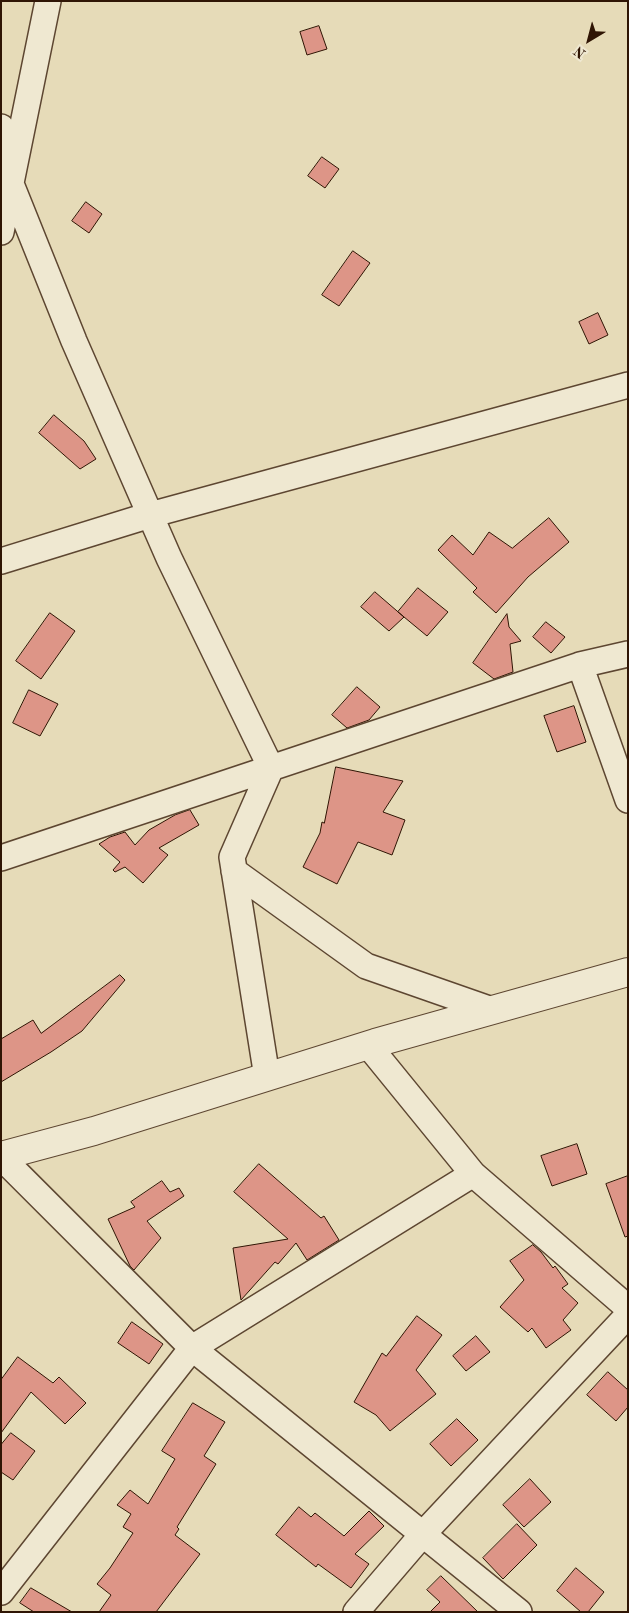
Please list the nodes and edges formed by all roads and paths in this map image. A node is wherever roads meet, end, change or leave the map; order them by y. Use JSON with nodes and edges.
{"nodes":[{"id":1,"x":48,"y":1,"type":"edge"},
{"id":2,"x":1,"y":127,"type":"edge"},
{"id":3,"x":11,"y":184,"type":"junction"},
{"id":4,"x":1,"y":232,"type":"edge"},
{"id":5,"x":628,"y":385,"type":"edge"},
{"id":6,"x":150,"y":515,"type":"junction"},
{"id":7,"x":1,"y":561,"type":"edge"},
{"id":8,"x":628,"y":654,"type":"edge"},
{"id":9,"x":580,"y":665,"type":"junction"},
{"id":10,"x":271,"y":768,"type":"junction"},
{"id":11,"x":628,"y":800,"type":"edge"},
{"id":12,"x":1,"y":858,"type":"edge"},
{"id":13,"x":234,"y":871,"type":"junction"},
{"id":14,"x":628,"y":972,"type":"edge"},
{"id":15,"x":492,"y":1010,"type":"junction"},
{"id":16,"x":368,"y":1045,"type":"junction"},
{"id":17,"x":267,"y":1077,"type":"junction"},
{"id":18,"x":1,"y":1156,"type":"edge"},
{"id":19,"x":473,"y":1174,"type":"junction"},
{"id":20,"x":628,"y":1308,"type":"edge"},
{"id":21,"x":628,"y":1314,"type":"edge"},
{"id":22,"x":192,"y":1348,"type":"junction"},
{"id":23,"x":422,"y":1535,"type":"junction"},
{"id":24,"x":1,"y":1592,"type":"edge"},
{"id":25,"x":356,"y":1612,"type":"edge"},
{"id":26,"x":519,"y":1612,"type":"edge"}],
"edges":[{"from":1,"to":3,"type":"street"},
{"from":2,"to":3,"type":"street"},
{"from":3,"to":4,"type":"street"},
{"from":3,"to":6,"type":"street"},
{"from":5,"to":6,"type":"street"},
{"from":6,"to":7,"type":"street"},
{"from":6,"to":10,"type":"street"},
{"from":8,"to":9,"type":"street"},
{"from":9,"to":10,"type":"street"},
{"from":9,"to":11,"type":"street"},
{"from":10,"to":12,"type":"street"},
{"from":10,"to":13,"type":"street"},
{"from":13,"to":15,"type":"street"},
{"from":13,"to":17,"type":"street"},
{"from":14,"to":15,"type":"street"},
{"from":15,"to":16,"type":"street"},
{"from":16,"to":17,"type":"street"},
{"from":16,"to":19,"type":"street"},
{"from":17,"to":18,"type":"street"},
{"from":18,"to":22,"type":"street"},
{"from":19,"to":20,"type":"street"},
{"from":19,"to":22,"type":"street"},
{"from":21,"to":23,"type":"street"},
{"from":22,"to":23,"type":"street"},
{"from":22,"to":24,"type":"street"},
{"from":23,"to":25,"type":"street"},
{"from":23,"to":26,"type":"street"}]}
